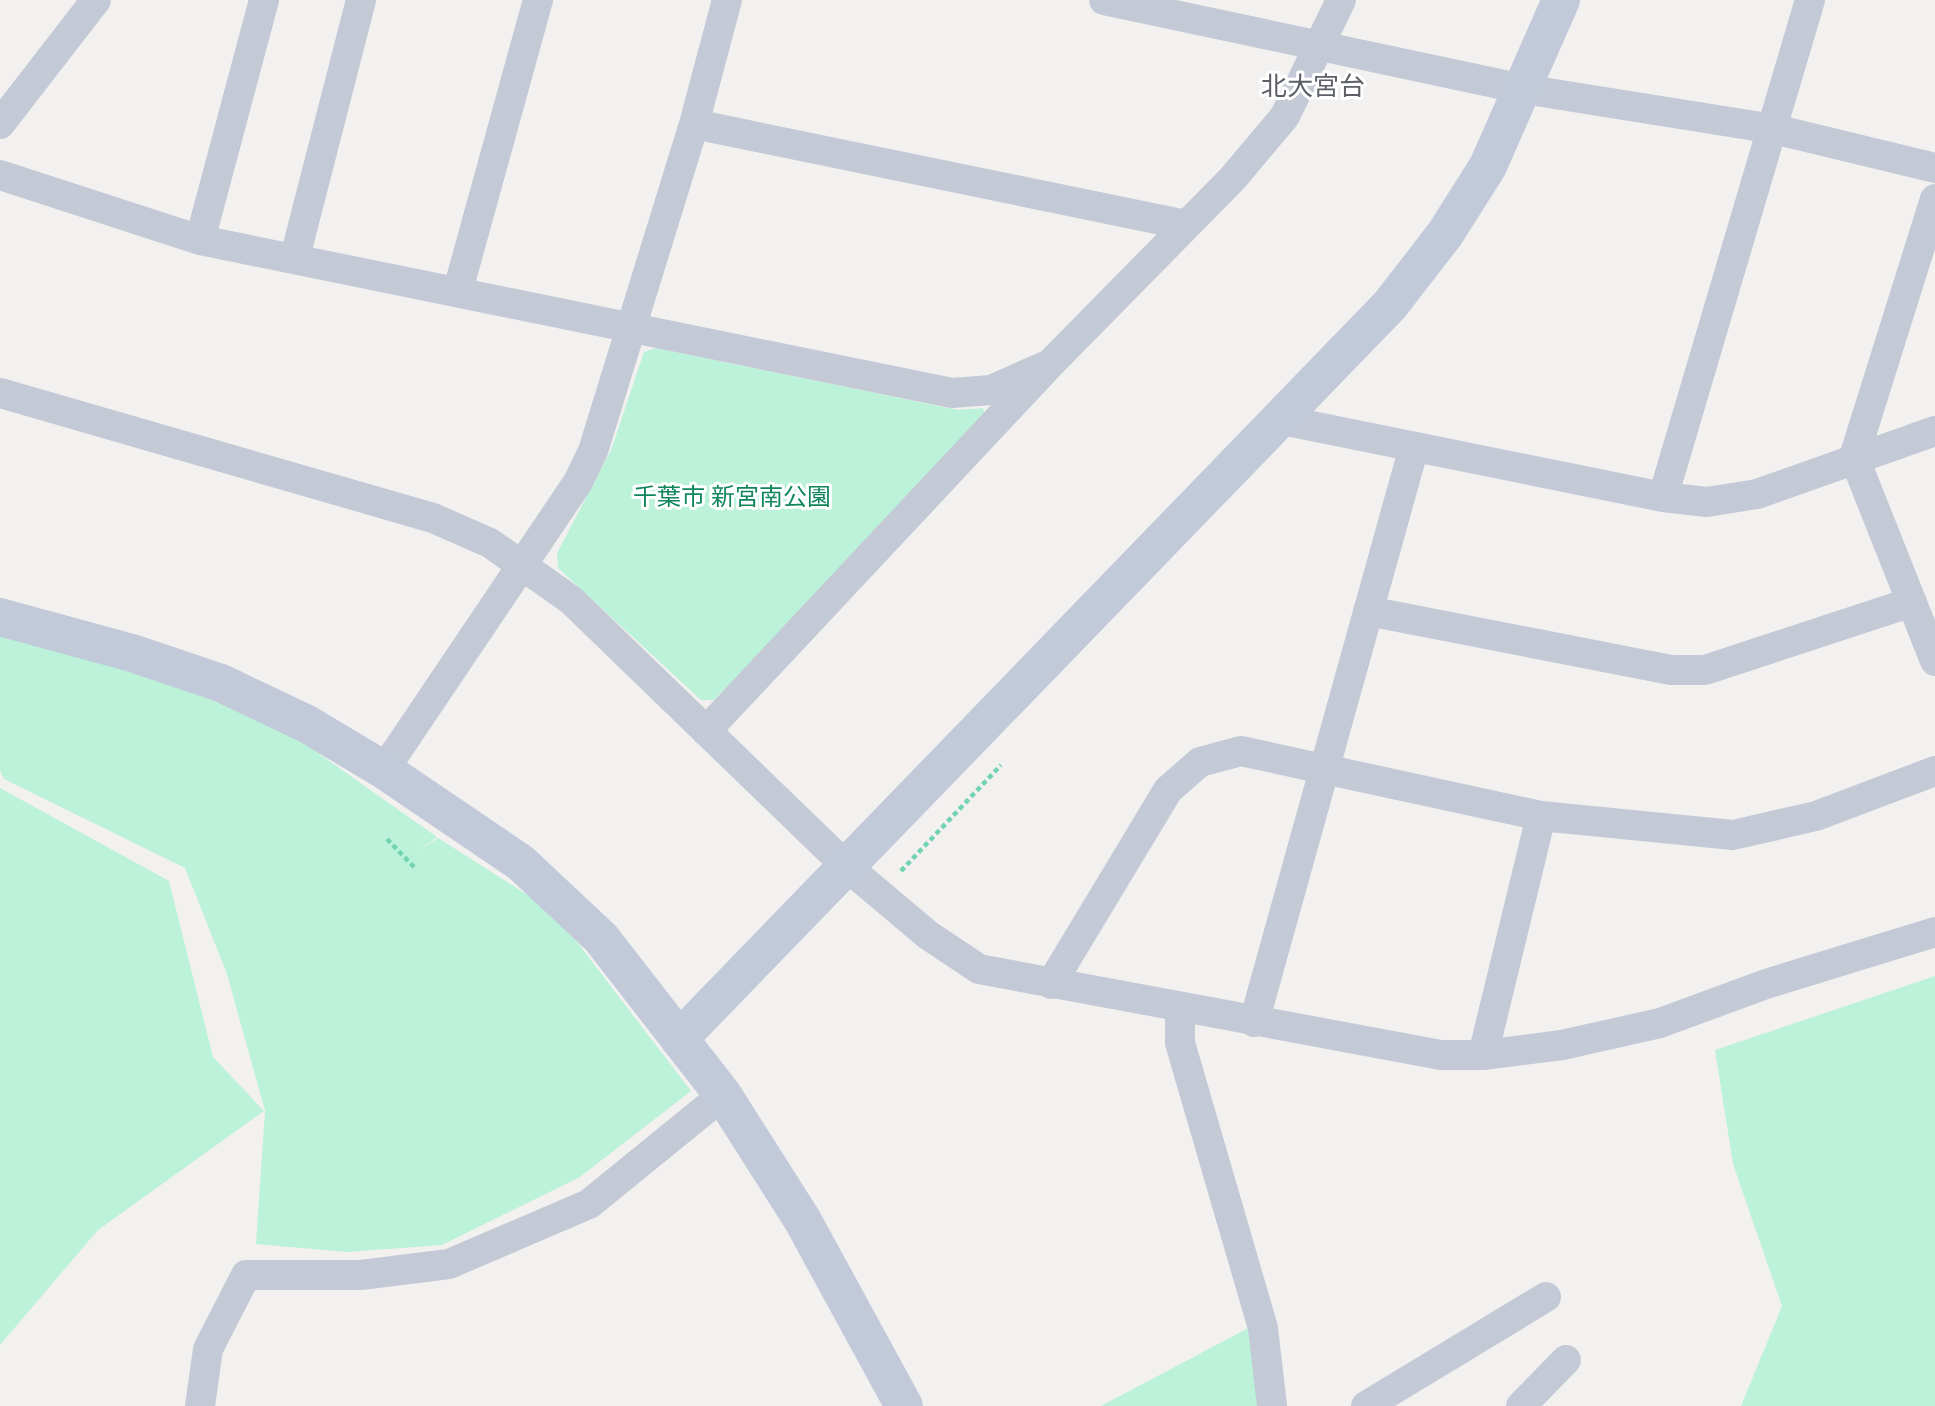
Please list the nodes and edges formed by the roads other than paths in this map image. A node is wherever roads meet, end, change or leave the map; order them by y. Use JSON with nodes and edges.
{"nodes":[{"id":1,"x":264,"y":0,"type":"edge"},
{"id":2,"x":361,"y":0,"type":"edge"},
{"id":3,"x":538,"y":0,"type":"edge"},
{"id":4,"x":727,"y":0,"type":"edge"},
{"id":5,"x":1104,"y":0,"type":"edge"},
{"id":6,"x":1341,"y":0,"type":"edge"},
{"id":7,"x":1560,"y":0,"type":"edge"},
{"id":8,"x":1810,"y":0,"type":"edge"},
{"id":9,"x":94,"y":1,"type":"edge"},
{"id":10,"x":1321,"y":44,"type":"junction"},
{"id":11,"x":1523,"y":89,"type":"junction"},
{"id":12,"x":0,"y":124,"type":"edge"},
{"id":13,"x":694,"y":124,"type":"junction"},
{"id":14,"x":1774,"y":129,"type":"junction"},
{"id":15,"x":1935,"y":168,"type":"edge"},
{"id":16,"x":0,"y":175,"type":"edge"},
{"id":17,"x":1935,"y":199,"type":"edge"},
{"id":18,"x":1186,"y":225,"type":"junction"},
{"id":19,"x":200,"y":240,"type":"junction"},
{"id":20,"x":295,"y":257,"type":"junction"},
{"id":21,"x":458,"y":290,"type":"junction"},
{"id":22,"x":631,"y":327,"type":"junction"},
{"id":23,"x":1050,"y":364,"type":"junction"},
{"id":24,"x":0,"y":393,"type":"edge"},
{"id":25,"x":1277,"y":419,"type":"junction"},
{"id":26,"x":1935,"y":431,"type":"edge"},
{"id":27,"x":1413,"y":447,"type":"junction"},
{"id":28,"x":1854,"y":457,"type":"junction"},
{"id":29,"x":1663,"y":497,"type":"junction"},
{"id":30,"x":523,"y":564,"type":"junction"},
{"id":31,"x":1912,"y":602,"type":"junction"},
{"id":32,"x":1368,"y":611,"type":"junction"},
{"id":33,"x":0,"y":617,"type":"edge"},
{"id":34,"x":1935,"y":661,"type":"edge"},
{"id":35,"x":706,"y":732,"type":"junction"},
{"id":36,"x":1324,"y":769,"type":"junction"},
{"id":37,"x":384,"y":770,"type":"junction"},
{"id":38,"x":1935,"y":771,"type":"edge"},
{"id":39,"x":1541,"y":816,"type":"junction"},
{"id":40,"x":846,"y":866,"type":"junction"},
{"id":41,"x":1935,"y":932,"type":"edge"},
{"id":42,"x":1052,"y":984,"type":"junction"},
{"id":43,"x":1180,"y":1008,"type":"junction"},
{"id":44,"x":1254,"y":1022,"type":"junction"},
{"id":45,"x":679,"y":1039,"type":"junction"},
{"id":46,"x":1483,"y":1055,"type":"junction"},
{"id":47,"x":723,"y":1095,"type":"junction"},
{"id":48,"x":1546,"y":1297,"type":"dead end"},
{"id":49,"x":1566,"y":1360,"type":"dead end"},
{"id":50,"x":200,"y":1406,"type":"edge"},
{"id":51,"x":904,"y":1406,"type":"edge"},
{"id":52,"x":1272,"y":1406,"type":"edge"},
{"id":53,"x":1366,"y":1406,"type":"edge"},
{"id":54,"x":1521,"y":1406,"type":"edge"}],
"edges":[{"from":1,"to":19,"type":"street"},
{"from":2,"to":20,"type":"street"},
{"from":3,"to":21,"type":"street"},
{"from":4,"to":13,"type":"street"},
{"from":5,"to":10,"type":"street"},
{"from":6,"to":10,"type":"street"},
{"from":7,"to":11,"type":"street"},
{"from":8,"to":14,"type":"street"},
{"from":9,"to":12,"type":"street"},
{"from":10,"to":11,"type":"street"},
{"from":10,"to":18,"type":"street"},
{"from":11,"to":14,"type":"street"},
{"from":11,"to":25,"type":"street"},
{"from":13,"to":18,"type":"street"},
{"from":13,"to":22,"type":"street"},
{"from":14,"to":15,"type":"street"},
{"from":14,"to":29,"type":"street"},
{"from":16,"to":19,"type":"street"},
{"from":17,"to":28,"type":"street"},
{"from":18,"to":23,"type":"street"},
{"from":19,"to":20,"type":"street"},
{"from":20,"to":21,"type":"street"},
{"from":21,"to":22,"type":"street"},
{"from":22,"to":23,"type":"street"},
{"from":22,"to":30,"type":"street"},
{"from":23,"to":35,"type":"street"},
{"from":24,"to":30,"type":"street"},
{"from":25,"to":27,"type":"street"},
{"from":25,"to":40,"type":"street"},
{"from":26,"to":28,"type":"street"},
{"from":27,"to":29,"type":"street"},
{"from":27,"to":32,"type":"street"},
{"from":28,"to":29,"type":"street"},
{"from":28,"to":31,"type":"street"},
{"from":30,"to":35,"type":"street"},
{"from":30,"to":37,"type":"street"},
{"from":31,"to":32,"type":"street"},
{"from":31,"to":34,"type":"street"},
{"from":32,"to":36,"type":"street"},
{"from":33,"to":37,"type":"street"},
{"from":35,"to":40,"type":"street"},
{"from":36,"to":39,"type":"street"},
{"from":36,"to":42,"type":"street"},
{"from":36,"to":44,"type":"street"},
{"from":37,"to":45,"type":"street"},
{"from":38,"to":39,"type":"street"},
{"from":39,"to":46,"type":"street"},
{"from":40,"to":42,"type":"street"},
{"from":40,"to":45,"type":"street"},
{"from":41,"to":46,"type":"street"},
{"from":42,"to":43,"type":"street"},
{"from":43,"to":44,"type":"street"},
{"from":43,"to":52,"type":"street"},
{"from":44,"to":46,"type":"street"},
{"from":45,"to":47,"type":"street"},
{"from":47,"to":50,"type":"street"},
{"from":47,"to":51,"type":"street"},
{"from":48,"to":53,"type":"street"},
{"from":49,"to":54,"type":"street"}]}
